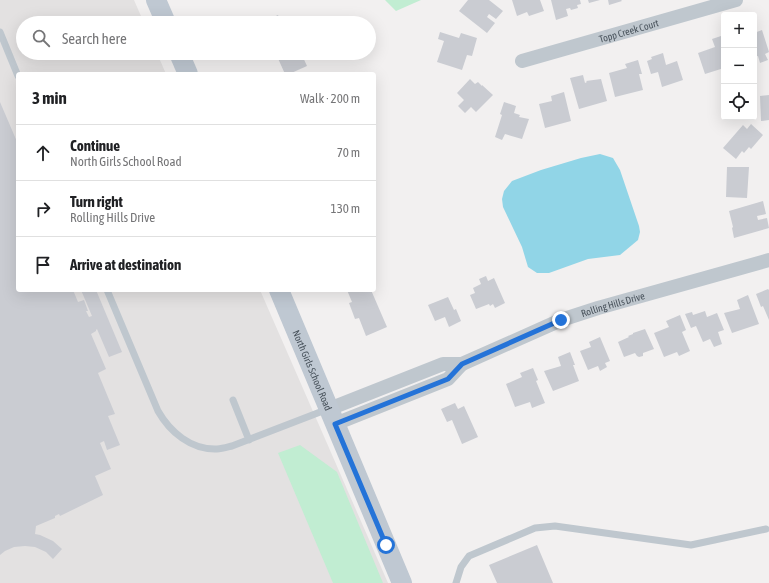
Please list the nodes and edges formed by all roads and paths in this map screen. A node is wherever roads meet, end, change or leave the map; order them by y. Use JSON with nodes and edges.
{"nodes":[{"id":1,"x":156,"y":0,"type":"edge"},
{"id":2,"x":736,"y":0,"type":"edge"},
{"id":3,"x":163,"y":16,"type":"edge"},
{"id":4,"x":0,"y":32,"type":"edge"},
{"id":5,"x":182,"y":60,"type":"edge"},
{"id":6,"x":522,"y":61,"type":"dead end"},
{"id":7,"x":16,"y":72,"type":"edge"},
{"id":8,"x":187,"y":72,"type":"edge"},
{"id":9,"x":769,"y":260,"type":"edge"},
{"id":10,"x":108,"y":292,"type":"edge"},
{"id":11,"x":280,"y":292,"type":"edge"},
{"id":12,"x":232,"y":400,"type":"dead end"},
{"id":13,"x":332,"y":416,"type":"junction"},
{"id":14,"x":249,"y":440,"type":"junction"},
{"id":15,"x":766,"y":529,"type":"dead end"},
{"id":16,"x":402,"y":583,"type":"edge"},
{"id":17,"x":456,"y":583,"type":"edge"}],
"edges":[{"from":1,"to":3,"type":"main road"},
{"from":2,"to":6,"type":"street","name":"Topp Creek Court"},
{"from":4,"to":7,"type":"lane"},
{"from":5,"to":8,"type":"main road"},
{"from":9,"to":13,"type":"street","name":"Rolling Hills Drive"},
{"from":10,"to":14,"type":"lane"},
{"from":11,"to":13,"type":"main road","name":"North Girls School Road"},
{"from":12,"to":14,"type":"lane"},
{"from":13,"to":14,"type":"lane"},
{"from":13,"to":16,"type":"main road","name":"North Girls School Road"},
{"from":15,"to":17,"type":"lane"}]}
